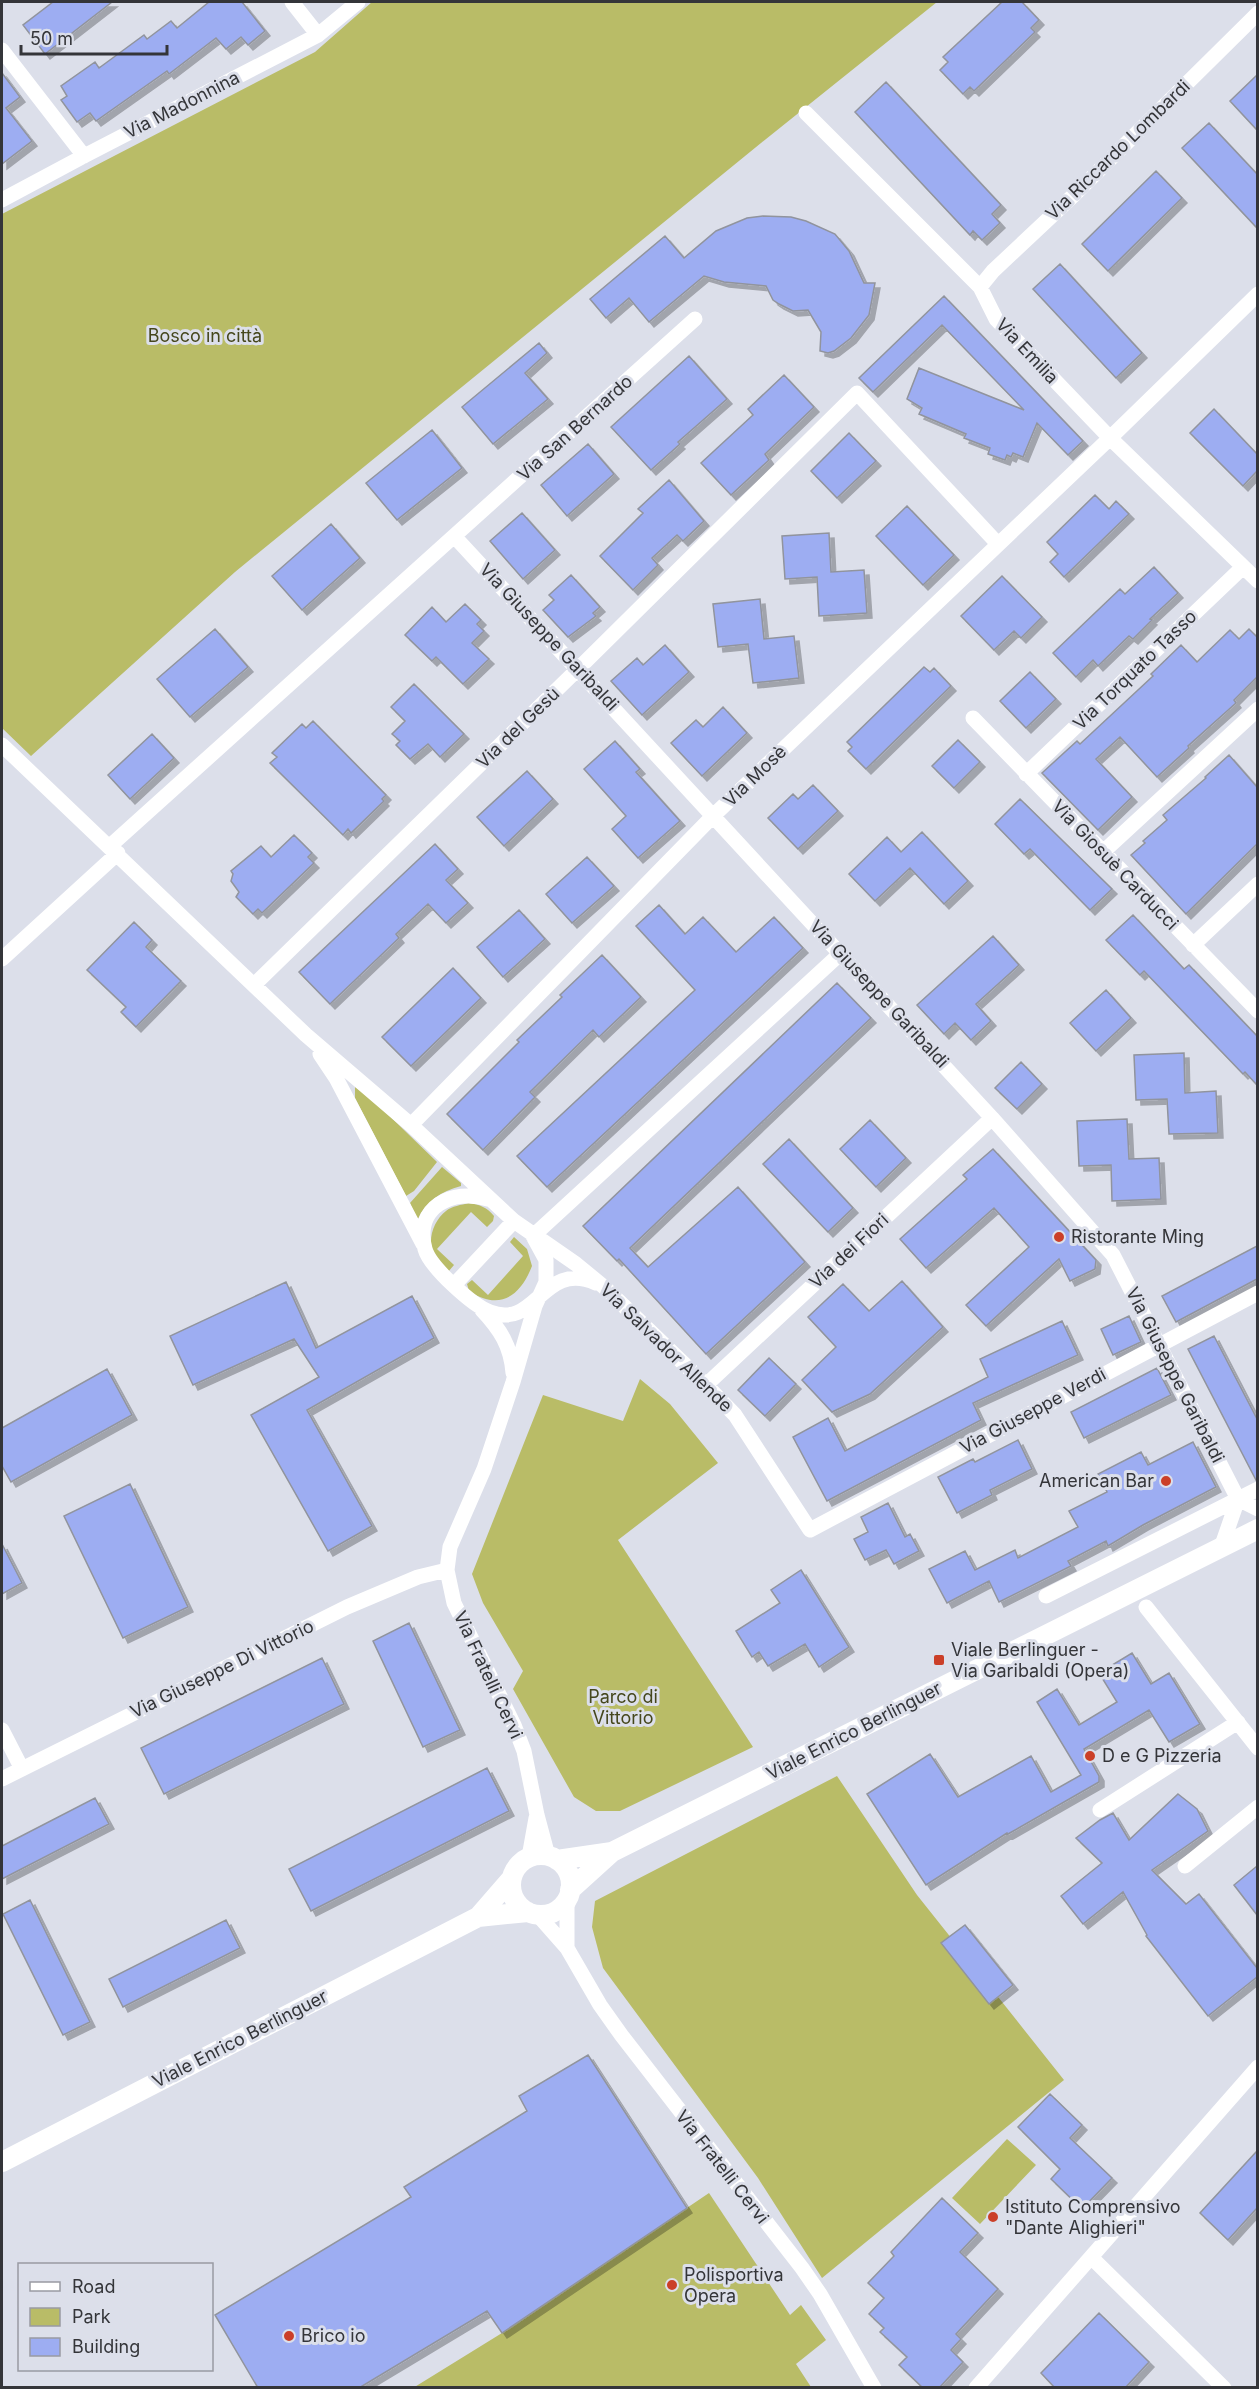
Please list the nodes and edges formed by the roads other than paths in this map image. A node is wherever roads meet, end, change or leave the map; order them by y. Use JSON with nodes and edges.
{"nodes":[{"id":1,"x":292,"y":2,"type":"edge"},
{"id":2,"x":358,"y":2,"type":"edge"},
{"id":3,"x":1257,"y":13,"type":"edge"},
{"id":4,"x":318,"y":35,"type":"junction"},
{"id":5,"x":2,"y":50,"type":"edge"},
{"id":6,"x":806,"y":113,"type":"dead end"},
{"id":7,"x":84,"y":156,"type":"junction"},
{"id":8,"x":2,"y":200,"type":"edge"},
{"id":9,"x":980,"y":287,"type":"junction"},
{"id":10,"x":1257,"y":294,"type":"edge"},
{"id":11,"x":695,"y":319,"type":"dead end"},
{"id":12,"x":1110,"y":438,"type":"junction"},
{"id":13,"x":454,"y":536,"type":"junction"},
{"id":14,"x":998,"y":544,"type":"junction"},
{"id":15,"x":1243,"y":567,"type":"junction"},
{"id":16,"x":1257,"y":581,"type":"edge"},
{"id":17,"x":578,"y":669,"type":"junction"},
{"id":18,"x":1257,"y":709,"type":"edge"},
{"id":19,"x":973,"y":718,"type":"dead end"},
{"id":20,"x":2,"y":745,"type":"edge"},
{"id":21,"x":1026,"y":774,"type":"junction"},
{"id":22,"x":713,"y":816,"type":"junction"},
{"id":23,"x":114,"y":850,"type":"junction"},
{"id":24,"x":1103,"y":852,"type":"junction"},
{"id":25,"x":1257,"y":884,"type":"edge"},
{"id":26,"x":1193,"y":945,"type":"junction"},
{"id":27,"x":841,"y":953,"type":"junction"},
{"id":28,"x":2,"y":959,"type":"edge"},
{"id":29,"x":254,"y":985,"type":"junction"},
{"id":30,"x":1257,"y":1011,"type":"edge"},
{"id":31,"x":306,"y":1035,"type":"junction"},
{"id":32,"x":992,"y":1118,"type":"junction"},
{"id":33,"x":411,"y":1125,"type":"junction"},
{"id":34,"x":488,"y":1199,"type":"junction"},
{"id":35,"x":514,"y":1221,"type":"junction"},
{"id":36,"x":533,"y":1236,"type":"junction"},
{"id":37,"x":425,"y":1249,"type":"junction"},
{"id":38,"x":454,"y":1285,"type":"junction"},
{"id":39,"x":604,"y":1287,"type":"junction"},
{"id":40,"x":1257,"y":1293,"type":"edge"},
{"id":41,"x":538,"y":1298,"type":"junction"},
{"id":42,"x":478,"y":1305,"type":"junction"},
{"id":43,"x":1159,"y":1344,"type":"junction"},
{"id":44,"x":513,"y":1382,"type":"junction"},
{"id":45,"x":706,"y":1385,"type":"junction"},
{"id":46,"x":1257,"y":1489,"type":"edge"},
{"id":47,"x":1238,"y":1499,"type":"junction"},
{"id":48,"x":1257,"y":1509,"type":"edge"},
{"id":49,"x":1257,"y":1529,"type":"edge"},
{"id":50,"x":810,"y":1530,"type":"joint"},
{"id":51,"x":1221,"y":1548,"type":"junction"},
{"id":52,"x":447,"y":1570,"type":"junction"},
{"id":53,"x":1046,"y":1596,"type":"dead end"},
{"id":54,"x":1146,"y":1607,"type":"dead end"},
{"id":55,"x":1238,"y":1722,"type":"junction"},
{"id":56,"x":2,"y":1730,"type":"edge"},
{"id":57,"x":1257,"y":1748,"type":"edge"},
{"id":58,"x":22,"y":1769,"type":"junction"},
{"id":59,"x":2,"y":1779,"type":"edge"},
{"id":60,"x":1257,"y":1807,"type":"edge"},
{"id":61,"x":1100,"y":1810,"type":"dead end"},
{"id":62,"x":612,"y":1852,"type":"junction"},
{"id":63,"x":545,"y":1858,"type":"junction"},
{"id":64,"x":1185,"y":1866,"type":"dead end"},
{"id":65,"x":511,"y":1879,"type":"junction"},
{"id":66,"x":569,"y":1895,"type":"junction"},
{"id":67,"x":532,"y":1913,"type":"junction"},
{"id":68,"x":478,"y":1917,"type":"junction"},
{"id":69,"x":567,"y":1948,"type":"junction"},
{"id":70,"x":1257,"y":2067,"type":"edge"},
{"id":71,"x":2,"y":2162,"type":"edge"},
{"id":72,"x":1090,"y":2257,"type":"junction"},
{"id":73,"x":874,"y":2388,"type":"edge"},
{"id":74,"x":976,"y":2388,"type":"edge"},
{"id":75,"x":1224,"y":2388,"type":"edge"}],
"edges":[{"from":1,"to":4,"type":"street"},
{"from":2,"to":4,"type":"street","name":"Via Madonnina"},
{"from":3,"to":9,"type":"street","name":"Via Riccardo Lombardi"},
{"from":4,"to":7,"type":"street","name":"Via Madonnina"},
{"from":5,"to":7,"type":"street"},
{"from":6,"to":9,"type":"street","name":"Via Emilia"},
{"from":7,"to":8,"type":"street","name":"Via Madonnina"},
{"from":9,"to":12,"type":"street","name":"Via Emilia"},
{"from":10,"to":12,"type":"street","name":"Via Mosè"},
{"from":11,"to":13,"type":"street","name":"Via San Bernardo"},
{"from":12,"to":14,"type":"street","name":"Via Mosè"},
{"from":12,"to":15,"type":"street","name":"Via Emilia"},
{"from":13,"to":17,"type":"street","name":"Via Giuseppe Garibaldi"},
{"from":13,"to":23,"type":"street","name":"Via San Bernardo"},
{"from":14,"to":17,"type":"street","name":"Via del Gesù"},
{"from":14,"to":22,"type":"street","name":"Via Mosè"},
{"from":15,"to":16,"type":"street","name":"Via Emilia"},
{"from":15,"to":21,"type":"street","name":"Via Torquato Tasso"},
{"from":17,"to":22,"type":"street","name":"Via Giuseppe Garibaldi"},
{"from":17,"to":29,"type":"street","name":"Via del Gesù"},
{"from":18,"to":24,"type":"street"},
{"from":19,"to":21,"type":"street","name":"Via Giosuè Carducci"},
{"from":20,"to":23,"type":"street"},
{"from":21,"to":24,"type":"street","name":"Via Giosuè Carducci"},
{"from":22,"to":27,"type":"street","name":"Via Giuseppe Garibaldi"},
{"from":22,"to":33,"type":"street","name":"Via Mosè"},
{"from":23,"to":28,"type":"street","name":"Via San Bernardo"},
{"from":23,"to":29,"type":"street"},
{"from":24,"to":26,"type":"street","name":"Via Giosuè Carducci"},
{"from":25,"to":26,"type":"street"},
{"from":26,"to":30,"type":"street","name":"Via Giosuè Carducci"},
{"from":27,"to":32,"type":"street","name":"Via Giuseppe Garibaldi"},
{"from":27,"to":36,"type":"street"},
{"from":29,"to":31,"type":"street"},
{"from":31,"to":33,"type":"street","name":"Via Salvador Allende"},
{"from":31,"to":37,"type":"street"},
{"from":32,"to":43,"type":"street","name":"Via Giuseppe Garibaldi"},
{"from":32,"to":45,"type":"street","name":"Via dei Fiori"},
{"from":33,"to":34,"type":"street","name":"Via Salvador Allende"},
{"from":34,"to":35,"type":"street","name":"Via Salvador Allende"},
{"from":34,"to":37,"type":"street"},
{"from":35,"to":36,"type":"street","name":"Via Salvador Allende"},
{"from":35,"to":38,"type":"street"},
{"from":36,"to":39,"type":"street","name":"Via Salvador Allende"},
{"from":36,"to":41,"type":"street"},
{"from":37,"to":38,"type":"street"},
{"from":38,"to":42,"type":"street"},
{"from":39,"to":41,"type":"street"},
{"from":39,"to":45,"type":"street","name":"Via Salvador Allende"},
{"from":40,"to":43,"type":"street","name":"Via Giuseppe Verdi"},
{"from":41,"to":42,"type":"street"},
{"from":41,"to":44,"type":"street"},
{"from":42,"to":44,"type":"street"},
{"from":43,"to":47,"type":"street","name":"Via Giuseppe Garibaldi"},
{"from":43,"to":50,"type":"street","name":"Via Giuseppe Verdi"},
{"from":44,"to":52,"type":"street"},
{"from":45,"to":50,"type":"street","name":"Via Salvador Allende"},
{"from":46,"to":47,"type":"street"},
{"from":47,"to":48,"type":"street"},
{"from":47,"to":51,"type":"street"},
{"from":47,"to":53,"type":"street"},
{"from":49,"to":51,"type":"street","name":"Viale Enrico Berlinguer"},
{"from":51,"to":62,"type":"street","name":"Viale Enrico Berlinguer"},
{"from":52,"to":58,"type":"street","name":"Via Giuseppe Di Vittorio"},
{"from":52,"to":63,"type":"street","name":"Via Fratelli Cervi"},
{"from":54,"to":55,"type":"street"},
{"from":55,"to":57,"type":"street"},
{"from":55,"to":61,"type":"street"},
{"from":56,"to":58,"type":"street"},
{"from":58,"to":59,"type":"street","name":"Via Giuseppe Di Vittorio"},
{"from":60,"to":64,"type":"street"},
{"from":62,"to":63,"type":"street","name":"Viale Enrico Berlinguer"},
{"from":62,"to":66,"type":"street","name":"Viale Enrico Berlinguer"},
{"from":63,"to":65,"type":"street"},
{"from":63,"to":66,"type":"street"},
{"from":65,"to":67,"type":"street"},
{"from":65,"to":68,"type":"street","name":"Viale Enrico Berlinguer"},
{"from":66,"to":67,"type":"street"},
{"from":66,"to":69,"type":"street"},
{"from":67,"to":68,"type":"street","name":"Viale Enrico Berlinguer"},
{"from":67,"to":69,"type":"street","name":"Via Fratelli Cervi"},
{"from":68,"to":71,"type":"street","name":"Viale Enrico Berlinguer"},
{"from":69,"to":73,"type":"street","name":"Via Fratelli Cervi"},
{"from":70,"to":72,"type":"street"},
{"from":72,"to":74,"type":"street"},
{"from":72,"to":75,"type":"street"}]}
